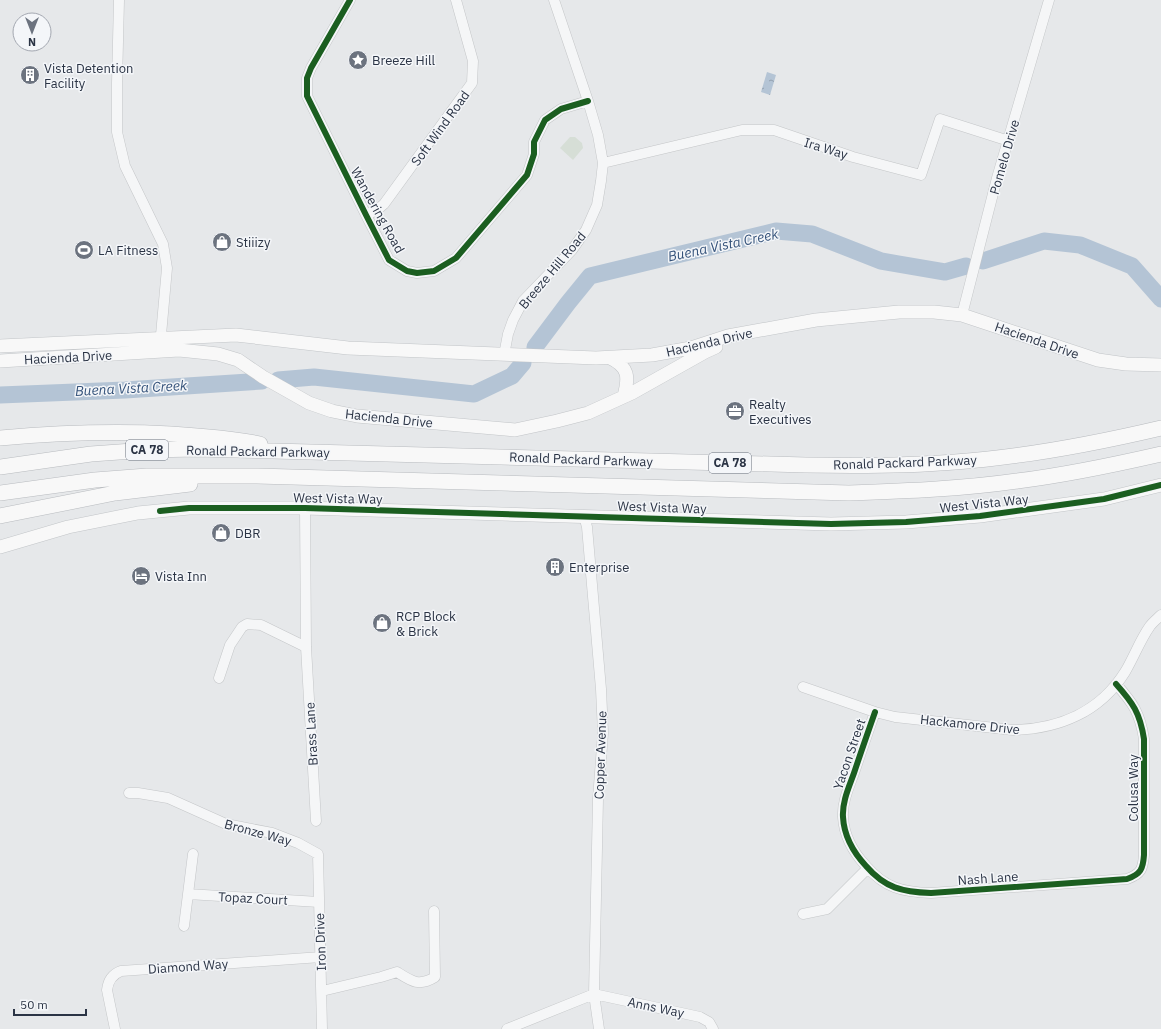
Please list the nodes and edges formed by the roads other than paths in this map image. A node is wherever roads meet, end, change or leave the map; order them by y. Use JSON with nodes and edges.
{"nodes":[{"id":1,"x":119,"y":0,"type":"edge"},
{"id":2,"x":350,"y":0,"type":"edge"},
{"id":3,"x":456,"y":0,"type":"edge"},
{"id":4,"x":554,"y":0,"type":"edge"},
{"id":5,"x":1049,"y":0,"type":"edge"},
{"id":6,"x":588,"y":101,"type":"junction"},
{"id":7,"x":1009,"y":140,"type":"junction"},
{"id":8,"x":603,"y":163,"type":"junction"},
{"id":9,"x":366,"y":215,"type":"junction"},
{"id":10,"x":962,"y":315,"type":"junction"},
{"id":11,"x":771,"y":328,"type":"junction"},
{"id":12,"x":160,"y":345,"type":"junction"},
{"id":13,"x":0,"y":346,"type":"edge"},
{"id":14,"x":504,"y":355,"type":"junction"},
{"id":15,"x":610,"y":358,"type":"junction"},
{"id":16,"x":0,"y":361,"type":"edge"},
{"id":17,"x":1161,"y":365,"type":"edge"},
{"id":18,"x":624,"y":396,"type":"junction"},
{"id":19,"x":1161,"y":428,"type":"edge"},
{"id":20,"x":0,"y":438,"type":"edge"},
{"id":21,"x":296,"y":451,"type":"junction"},
{"id":22,"x":1161,"y":454,"type":"edge"},
{"id":23,"x":0,"y":467,"type":"edge"},
{"id":24,"x":257,"y":476,"type":"junction"},
{"id":25,"x":1161,"y":485,"type":"edge"},
{"id":26,"x":0,"y":493,"type":"edge"},
{"id":27,"x":305,"y":508,"type":"junction"},
{"id":28,"x":0,"y":516,"type":"edge"},
{"id":29,"x":584,"y":516,"type":"junction"},
{"id":30,"x":0,"y":547,"type":"edge"},
{"id":31,"x":1161,"y":615,"type":"edge"},
{"id":32,"x":306,"y":647,"type":"junction"},
{"id":33,"x":219,"y":678,"type":"dead end"},
{"id":34,"x":1116,"y":684,"type":"junction"},
{"id":35,"x":803,"y":687,"type":"dead end"},
{"id":36,"x":875,"y":712,"type":"junction"},
{"id":37,"x":129,"y":793,"type":"dead end"},
{"id":38,"x":316,"y":821,"type":"dead end"},
{"id":39,"x":192,"y":854,"type":"dead end"},
{"id":40,"x":318,"y":854,"type":"joint"},
{"id":41,"x":868,"y":868,"type":"junction"},
{"id":42,"x":1116,"y":880,"type":"joint"},
{"id":43,"x":188,"y":894,"type":"junction"},
{"id":44,"x":319,"y":902,"type":"junction"},
{"id":45,"x":434,"y":911,"type":"dead end"},
{"id":46,"x":803,"y":914,"type":"dead end"},
{"id":47,"x":184,"y":926,"type":"dead end"},
{"id":48,"x":321,"y":956,"type":"junction"},
{"id":49,"x":322,"y":991,"type":"junction"},
{"id":50,"x":594,"y":994,"type":"junction"},
{"id":51,"x":115,"y":1029,"type":"edge"},
{"id":52,"x":322,"y":1029,"type":"edge"},
{"id":53,"x":507,"y":1029,"type":"edge"},
{"id":54,"x":599,"y":1029,"type":"edge"},
{"id":55,"x":713,"y":1029,"type":"edge"}],
"edges":[{"from":1,"to":12,"type":"street"},
{"from":2,"to":9,"type":"street","name":"Wandering Road"},
{"from":3,"to":9,"type":"street","name":"Soft Wind Road"},
{"from":4,"to":6,"type":"street","name":"Breeze Hill Road"},
{"from":5,"to":7,"type":"street","name":"Pomelo Drive"},
{"from":6,"to":8,"type":"street","name":"Breeze Hill Road"},
{"from":6,"to":9,"type":"street","name":"Wandering Road"},
{"from":7,"to":8,"type":"street","name":"Ira Way"},
{"from":7,"to":10,"type":"street","name":"Pomelo Drive"},
{"from":8,"to":14,"type":"street","name":"Breeze Hill Road"},
{"from":10,"to":11,"type":"main road","name":"Hacienda Drive"},
{"from":10,"to":17,"type":"main road","name":"Hacienda Drive"},
{"from":11,"to":15,"type":"main road","name":"Hacienda Drive"},
{"from":11,"to":18,"type":"main road","name":"Hacienda Drive"},
{"from":12,"to":13,"type":"main road","name":"Hacienda Drive"},
{"from":12,"to":14,"type":"main road","name":"Hacienda Drive"},
{"from":12,"to":16,"type":"main road","name":"Hacienda Drive"},
{"from":12,"to":18,"type":"main road","name":"Hacienda Drive"},
{"from":14,"to":15,"type":"main road","name":"Hacienda Drive"},
{"from":15,"to":18,"type":"main road"},
{"from":19,"to":21,"type":"highway","name":"Ronald Packard Parkway","number":"CA 78"},
{"from":20,"to":21,"type":"highway"},
{"from":21,"to":23,"type":"highway","name":"Ronald Packard Parkway","number":"CA 78"},
{"from":22,"to":24,"type":"highway","name":"Ronald Packard Parkway","number":"CA 78"},
{"from":24,"to":26,"type":"highway","name":"Ronald Packard Parkway","number":"CA 78"},
{"from":24,"to":28,"type":"highway"},
{"from":25,"to":29,"type":"main road","name":"West Vista Way"},
{"from":27,"to":29,"type":"main road","name":"West Vista Way"},
{"from":27,"to":30,"type":"main road","name":"West Vista Way"},
{"from":27,"to":32,"type":"street","name":"Brass Lane"},
{"from":29,"to":50,"type":"street","name":"Copper Avenue"},
{"from":31,"to":34,"type":"street","name":"Hackamore Drive"},
{"from":32,"to":33,"type":"street"},
{"from":32,"to":38,"type":"street","name":"Brass Lane"},
{"from":34,"to":36,"type":"street","name":"Hackamore Drive"},
{"from":34,"to":42,"type":"street","name":"Colusa Way"},
{"from":35,"to":36,"type":"street","name":"Hackamore Drive"},
{"from":36,"to":41,"type":"street","name":"Yacon Street"},
{"from":37,"to":40,"type":"street","name":"Bronze Way"},
{"from":39,"to":43,"type":"street"},
{"from":40,"to":44,"type":"street","name":"Iron Drive"},
{"from":41,"to":42,"type":"street","name":"Nash Lane"},
{"from":41,"to":46,"type":"street"},
{"from":43,"to":44,"type":"street","name":"Topaz Court"},
{"from":43,"to":47,"type":"street"},
{"from":44,"to":48,"type":"street","name":"Iron Drive"},
{"from":45,"to":49,"type":"street"},
{"from":48,"to":49,"type":"street","name":"Iron Drive"},
{"from":48,"to":51,"type":"street","name":"Diamond Way"},
{"from":49,"to":52,"type":"street","name":"Iron Drive"},
{"from":50,"to":53,"type":"street"},
{"from":50,"to":54,"type":"street","name":"Copper Avenue"},
{"from":50,"to":55,"type":"street","name":"Anns Way"}]}
